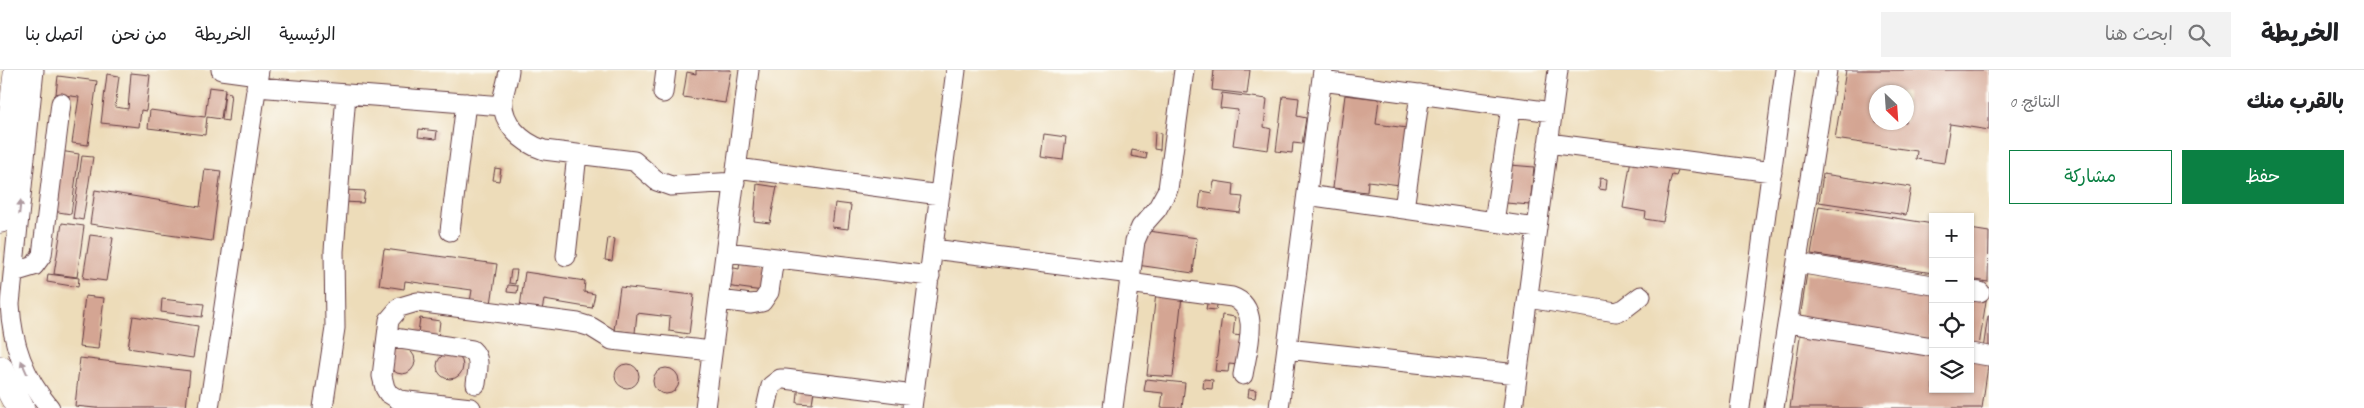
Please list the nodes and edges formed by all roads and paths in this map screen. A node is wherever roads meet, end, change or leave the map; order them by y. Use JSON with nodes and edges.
{"nodes":[{"id":1,"x":221,"y":70,"type":"edge"},
{"id":2,"x":509,"y":70,"type":"edge"},
{"id":3,"x":666,"y":70,"type":"edge"},
{"id":4,"x":749,"y":70,"type":"edge"},
{"id":5,"x":956,"y":70,"type":"edge"},
{"id":6,"x":1184,"y":70,"type":"edge"},
{"id":7,"x":1558,"y":70,"type":"edge"},
{"id":8,"x":1785,"y":70,"type":"edge"},
{"id":9,"x":1827,"y":70,"type":"edge"},
{"id":10,"x":31,"y":72,"type":"edge"},
{"id":11,"x":1322,"y":76,"type":"edge"},
{"id":12,"x":258,"y":77,"type":"edge"},
{"id":13,"x":663,"y":93,"type":"dead end"},
{"id":14,"x":346,"y":94,"type":"junction"},
{"id":15,"x":1420,"y":94,"type":"junction"},
{"id":16,"x":61,"y":103,"type":"dead end"},
{"id":17,"x":466,"y":103,"type":"junction"},
{"id":18,"x":504,"y":106,"type":"junction"},
{"id":19,"x":1511,"y":107,"type":"junction"},
{"id":20,"x":1552,"y":112,"type":"junction"},
{"id":21,"x":29,"y":121,"type":"junction"},
{"id":22,"x":58,"y":126,"type":"junction"},
{"id":23,"x":1548,"y":143,"type":"junction"},
{"id":24,"x":577,"y":154,"type":"junction"},
{"id":25,"x":1772,"y":172,"type":"junction"},
{"id":26,"x":736,"y":175,"type":"junction"},
{"id":27,"x":940,"y":195,"type":"junction"},
{"id":28,"x":1307,"y":195,"type":"junction"},
{"id":29,"x":1404,"y":209,"type":"junction"},
{"id":30,"x":0,"y":219,"type":"edge"},
{"id":31,"x":1494,"y":222,"type":"junction"},
{"id":32,"x":1537,"y":228,"type":"junction"},
{"id":33,"x":450,"y":231,"type":"dead end"},
{"id":34,"x":933,"y":249,"type":"junction"},
{"id":35,"x":726,"y":252,"type":"junction"},
{"id":36,"x":566,"y":256,"type":"dead end"},
{"id":37,"x":774,"y":258,"type":"junction"},
{"id":38,"x":1797,"y":263,"type":"junction"},
{"id":39,"x":14,"y":272,"type":"junction"},
{"id":40,"x":930,"y":276,"type":"junction"},
{"id":41,"x":1130,"y":279,"type":"junction"},
{"id":42,"x":1929,"y":284,"type":"edge"},
{"id":43,"x":1641,"y":296,"type":"dead end"},
{"id":44,"x":1528,"y":298,"type":"junction"},
{"id":45,"x":719,"y":300,"type":"junction"},
{"id":46,"x":1788,"y":324,"type":"junction"},
{"id":47,"x":387,"y":337,"type":"junction"},
{"id":48,"x":1929,"y":346,"type":"edge"},
{"id":49,"x":1287,"y":349,"type":"junction"},
{"id":50,"x":712,"y":351,"type":"junction"},
{"id":51,"x":1974,"y":354,"type":"edge"},
{"id":52,"x":1989,"y":356,"type":"edge"},
{"id":53,"x":0,"y":370,"type":"edge"},
{"id":54,"x":1518,"y":374,"type":"junction"},
{"id":55,"x":1243,"y":375,"type":"dead end"},
{"id":56,"x":476,"y":384,"type":"dead end"},
{"id":57,"x":913,"y":401,"type":"edge"},
{"id":58,"x":460,"y":407,"type":"edge"},
{"id":59,"x":20,"y":408,"type":"edge"},
{"id":60,"x":50,"y":408,"type":"edge"},
{"id":61,"x":210,"y":408,"type":"edge"},
{"id":62,"x":323,"y":408,"type":"edge"},
{"id":63,"x":704,"y":408,"type":"edge"},
{"id":64,"x":766,"y":408,"type":"edge"},
{"id":65,"x":1113,"y":408,"type":"edge"},
{"id":66,"x":1279,"y":408,"type":"edge"},
{"id":67,"x":1513,"y":408,"type":"edge"},
{"id":68,"x":1740,"y":408,"type":"edge"},
{"id":69,"x":1774,"y":408,"type":"edge"}],
"edges":[{"from":1,"to":12,"type":"street"},
{"from":2,"to":18,"type":"street"},
{"from":3,"to":13,"type":"street"},
{"from":4,"to":26,"type":"street"},
{"from":5,"to":27,"type":"street"},
{"from":6,"to":41,"type":"street"},
{"from":7,"to":20,"type":"street"},
{"from":8,"to":25,"type":"street"},
{"from":9,"to":38,"type":"street"},
{"from":10,"to":21,"type":"street"},
{"from":10,"to":30,"type":"highway"},
{"from":11,"to":15,"type":"street"},
{"from":11,"to":28,"type":"street"},
{"from":12,"to":14,"type":"street"},
{"from":12,"to":61,"type":"street"},
{"from":14,"to":17,"type":"street"},
{"from":14,"to":62,"type":"street"},
{"from":15,"to":19,"type":"street"},
{"from":15,"to":29,"type":"street"},
{"from":16,"to":22,"type":"street"},
{"from":17,"to":18,"type":"street"},
{"from":17,"to":33,"type":"street"},
{"from":18,"to":24,"type":"street"},
{"from":19,"to":20,"type":"street"},
{"from":19,"to":31,"type":"street"},
{"from":20,"to":23,"type":"street"},
{"from":21,"to":22,"type":"street"},
{"from":39,"to":21,"type":"street","one_way":true},
{"from":22,"to":39,"type":"street"},
{"from":23,"to":25,"type":"street"},
{"from":23,"to":32,"type":"street"},
{"from":24,"to":26,"type":"street"},
{"from":24,"to":36,"type":"street"},
{"from":25,"to":68,"type":"street"},
{"from":26,"to":27,"type":"street"},
{"from":26,"to":35,"type":"street"},
{"from":27,"to":34,"type":"street"},
{"from":28,"to":29,"type":"street"},
{"from":28,"to":49,"type":"street"},
{"from":29,"to":31,"type":"street"},
{"from":31,"to":32,"type":"street"},
{"from":32,"to":44,"type":"street"},
{"from":34,"to":40,"type":"street"},
{"from":34,"to":41,"type":"street"},
{"from":35,"to":37,"type":"street"},
{"from":35,"to":45,"type":"street"},
{"from":37,"to":40,"type":"street"},
{"from":37,"to":45,"type":"street"},
{"from":38,"to":42,"type":"street"},
{"from":38,"to":46,"type":"street"},
{"from":60,"to":39,"type":"street","one_way":true},
{"from":40,"to":57,"type":"street"},
{"from":41,"to":55,"type":"street"},
{"from":41,"to":65,"type":"street"},
{"from":43,"to":44,"type":"street"},
{"from":44,"to":54,"type":"street"},
{"from":45,"to":50,"type":"street"},
{"from":46,"to":48,"type":"street"},
{"from":46,"to":69,"type":"street"},
{"from":47,"to":50,"type":"street"},
{"from":47,"to":56,"type":"street"},
{"from":47,"to":58,"type":"street"},
{"from":49,"to":54,"type":"street"},
{"from":49,"to":66,"type":"street"},
{"from":50,"to":63,"type":"street"},
{"from":51,"to":52,"type":"street"},
{"from":53,"to":59,"type":"highway"},
{"from":54,"to":67,"type":"street"},
{"from":57,"to":64,"type":"street"}]}
